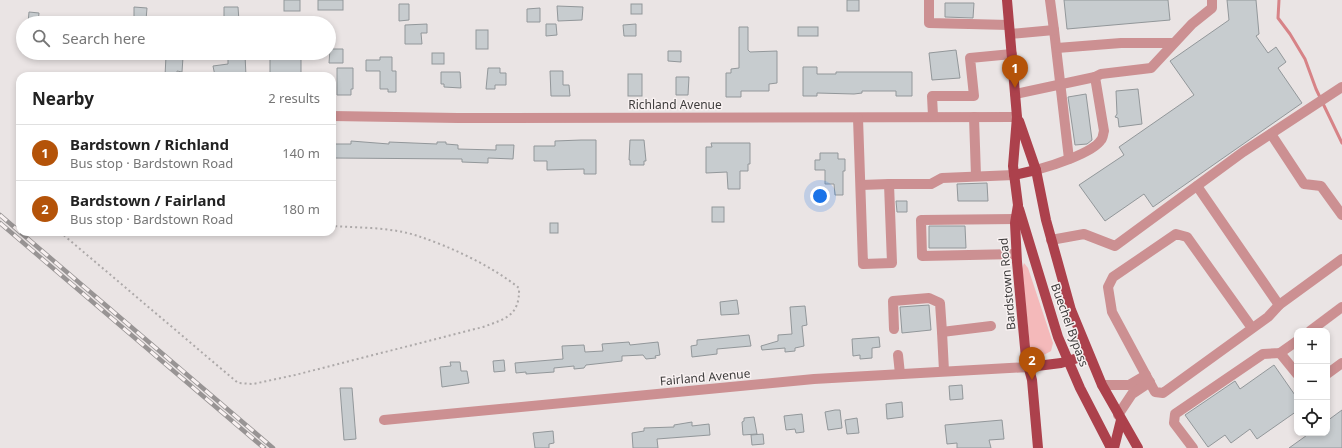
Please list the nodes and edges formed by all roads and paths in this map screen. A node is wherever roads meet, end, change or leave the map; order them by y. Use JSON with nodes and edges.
{"nodes":[{"id":1,"x":929,"y":0,"type":"edge"},
{"id":2,"x":1006,"y":0,"type":"edge"},
{"id":3,"x":1050,"y":0,"type":"edge"},
{"id":4,"x":1212,"y":0,"type":"edge"},
{"id":5,"x":1009,"y":30,"type":"junction"},
{"id":6,"x":1054,"y":30,"type":"junction"},
{"id":7,"x":1173,"y":43,"type":"junction"},
{"id":8,"x":1057,"y":48,"type":"junction"},
{"id":9,"x":1012,"y":54,"type":"junction"},
{"id":10,"x":1095,"y":77,"type":"junction"},
{"id":11,"x":1062,"y":85,"type":"junction"},
{"id":12,"x":1342,"y":87,"type":"edge"},
{"id":13,"x":1015,"y":94,"type":"junction"},
{"id":14,"x":336,"y":116,"type":"edge"},
{"id":15,"x":933,"y":116,"type":"junction"},
{"id":16,"x":974,"y":117,"type":"junction"},
{"id":17,"x":1017,"y":117,"type":"junction"},
{"id":18,"x":858,"y":118,"type":"junction"},
{"id":19,"x":1271,"y":134,"type":"junction"},
{"id":20,"x":1069,"y":159,"type":"junction"},
{"id":21,"x":1036,"y":170,"type":"junction"},
{"id":22,"x":1014,"y":175,"type":"junction"},
{"id":23,"x":976,"y":176,"type":"junction"},
{"id":24,"x":889,"y":184,"type":"junction"},
{"id":25,"x":861,"y":185,"type":"junction"},
{"id":26,"x":1197,"y":186,"type":"junction"},
{"id":27,"x":1018,"y":206,"type":"junction"},
{"id":28,"x":1342,"y":215,"type":"edge"},
{"id":29,"x":1016,"y":219,"type":"junction"},
{"id":30,"x":336,"y":226,"type":"edge"},
{"id":31,"x":65,"y":236,"type":"edge"},
{"id":32,"x":1051,"y":240,"type":"junction"},
{"id":33,"x":1016,"y":254,"type":"junction"},
{"id":34,"x":1342,"y":259,"type":"edge"},
{"id":35,"x":1279,"y":305,"type":"junction"},
{"id":36,"x":1342,"y":307,"type":"edge"},
{"id":37,"x":991,"y":326,"type":"dead end"},
{"id":38,"x":1252,"y":328,"type":"junction"},
{"id":39,"x":1314,"y":328,"type":"edge"},
{"id":40,"x":894,"y":329,"type":"dead end"},
{"id":41,"x":942,"y":332,"type":"junction"},
{"id":42,"x":1294,"y":343,"type":"edge"},
{"id":43,"x":1280,"y":353,"type":"junction"},
{"id":44,"x":898,"y":355,"type":"dead end"},
{"id":45,"x":1088,"y":355,"type":"junction"},
{"id":46,"x":1069,"y":361,"type":"junction"},
{"id":47,"x":1342,"y":363,"type":"edge"},
{"id":48,"x":1029,"y":367,"type":"junction"},
{"id":49,"x":1294,"y":370,"type":"edge"},
{"id":50,"x":944,"y":371,"type":"junction"},
{"id":51,"x":1330,"y":372,"type":"edge"},
{"id":52,"x":900,"y":374,"type":"junction"},
{"id":53,"x":1148,"y":378,"type":"junction"},
{"id":54,"x":1102,"y":385,"type":"junction"},
{"id":55,"x":1119,"y":418,"type":"junction"},
{"id":56,"x":384,"y":420,"type":"dead end"},
{"id":57,"x":1190,"y":447,"type":"edge"},
{"id":58,"x":1038,"y":448,"type":"edge"},
{"id":59,"x":1111,"y":448,"type":"edge"},
{"id":60,"x":1114,"y":448,"type":"edge"},
{"id":61,"x":1138,"y":448,"type":"edge"}],
"edges":[{"from":1,"to":5,"type":"street"},
{"from":2,"to":5,"type":"main road","name":"Bardstown Road"},
{"from":3,"to":6,"type":"street"},
{"from":4,"to":7,"type":"street"},
{"from":5,"to":6,"type":"street"},
{"from":5,"to":9,"type":"main road","name":"Bardstown Road"},
{"from":6,"to":8,"type":"street"},
{"from":7,"to":8,"type":"street"},
{"from":7,"to":10,"type":"street"},
{"from":8,"to":11,"type":"street"},
{"from":9,"to":13,"type":"main road","name":"Bardstown Road"},
{"from":9,"to":15,"type":"street"},
{"from":10,"to":11,"type":"street"},
{"from":10,"to":20,"type":"street"},
{"from":11,"to":13,"type":"street"},
{"from":11,"to":20,"type":"street"},
{"from":12,"to":19,"type":"street"},
{"from":13,"to":17,"type":"main road","name":"Bardstown Road"},
{"from":14,"to":18,"type":"street","name":"Richland Avenue"},
{"from":15,"to":16,"type":"street","name":"Richland Avenue"},
{"from":15,"to":18,"type":"street","name":"Richland Avenue"},
{"from":16,"to":17,"type":"street","name":"Richland Avenue"},
{"from":16,"to":23,"type":"street"},
{"from":17,"to":21,"type":"main road","name":"Bardstown Road"},
{"from":17,"to":22,"type":"main road","name":"Bardstown Road"},
{"from":18,"to":25,"type":"street"},
{"from":19,"to":26,"type":"street"},
{"from":19,"to":28,"type":"street"},
{"from":20,"to":21,"type":"street"},
{"from":21,"to":22,"type":"main road"},
{"from":21,"to":32,"type":"main road","name":"Bardstown Road"},
{"from":22,"to":23,"type":"street"},
{"from":22,"to":27,"type":"main road","name":"Bardstown Road"},
{"from":23,"to":24,"type":"street"},
{"from":24,"to":25,"type":"street"},
{"from":24,"to":25,"type":"street"},
{"from":26,"to":32,"type":"street"},
{"from":26,"to":35,"type":"street"},
{"from":27,"to":29,"type":"main road","name":"Bardstown Road"},
{"from":27,"to":46,"type":"main road","name":"Buechel Bypass"},
{"from":29,"to":33,"type":"main road","name":"Bardstown Road"},
{"from":29,"to":33,"type":"street"},
{"from":30,"to":31,"type":"path"},
{"from":32,"to":45,"type":"main road","name":"Bardstown Road"},
{"from":33,"to":48,"type":"main road","name":"Bardstown Road"},
{"from":34,"to":35,"type":"street"},
{"from":35,"to":38,"type":"street"},
{"from":36,"to":39,"type":"street"},
{"from":37,"to":41,"type":"street"},
{"from":38,"to":53,"type":"street"},
{"from":38,"to":53,"type":"street"},
{"from":40,"to":41,"type":"street"},
{"from":41,"to":50,"type":"street"},
{"from":42,"to":43,"type":"street"},
{"from":43,"to":49,"type":"street"},
{"from":43,"to":57,"type":"street"},
{"from":44,"to":52,"type":"street"},
{"from":45,"to":46,"type":"main road"},
{"from":45,"to":54,"type":"main road","name":"Buechel Bypass"},
{"from":46,"to":48,"type":"main road"},
{"from":46,"to":59,"type":"main road","name":"Buechel Bypass"},
{"from":47,"to":51,"type":"street"},
{"from":48,"to":50,"type":"street","name":"Fairland Avenue"},
{"from":48,"to":58,"type":"main road","name":"Bardstown Road"},
{"from":50,"to":52,"type":"street","name":"Fairland Avenue"},
{"from":52,"to":56,"type":"street","name":"Fairland Avenue"},
{"from":53,"to":54,"type":"street"},
{"from":53,"to":55,"type":"street"},
{"from":54,"to":55,"type":"main road","name":"Buechel Bypass"},
{"from":55,"to":60,"type":"main road"},
{"from":55,"to":61,"type":"main road","name":"Buechel Bypass"}]}
